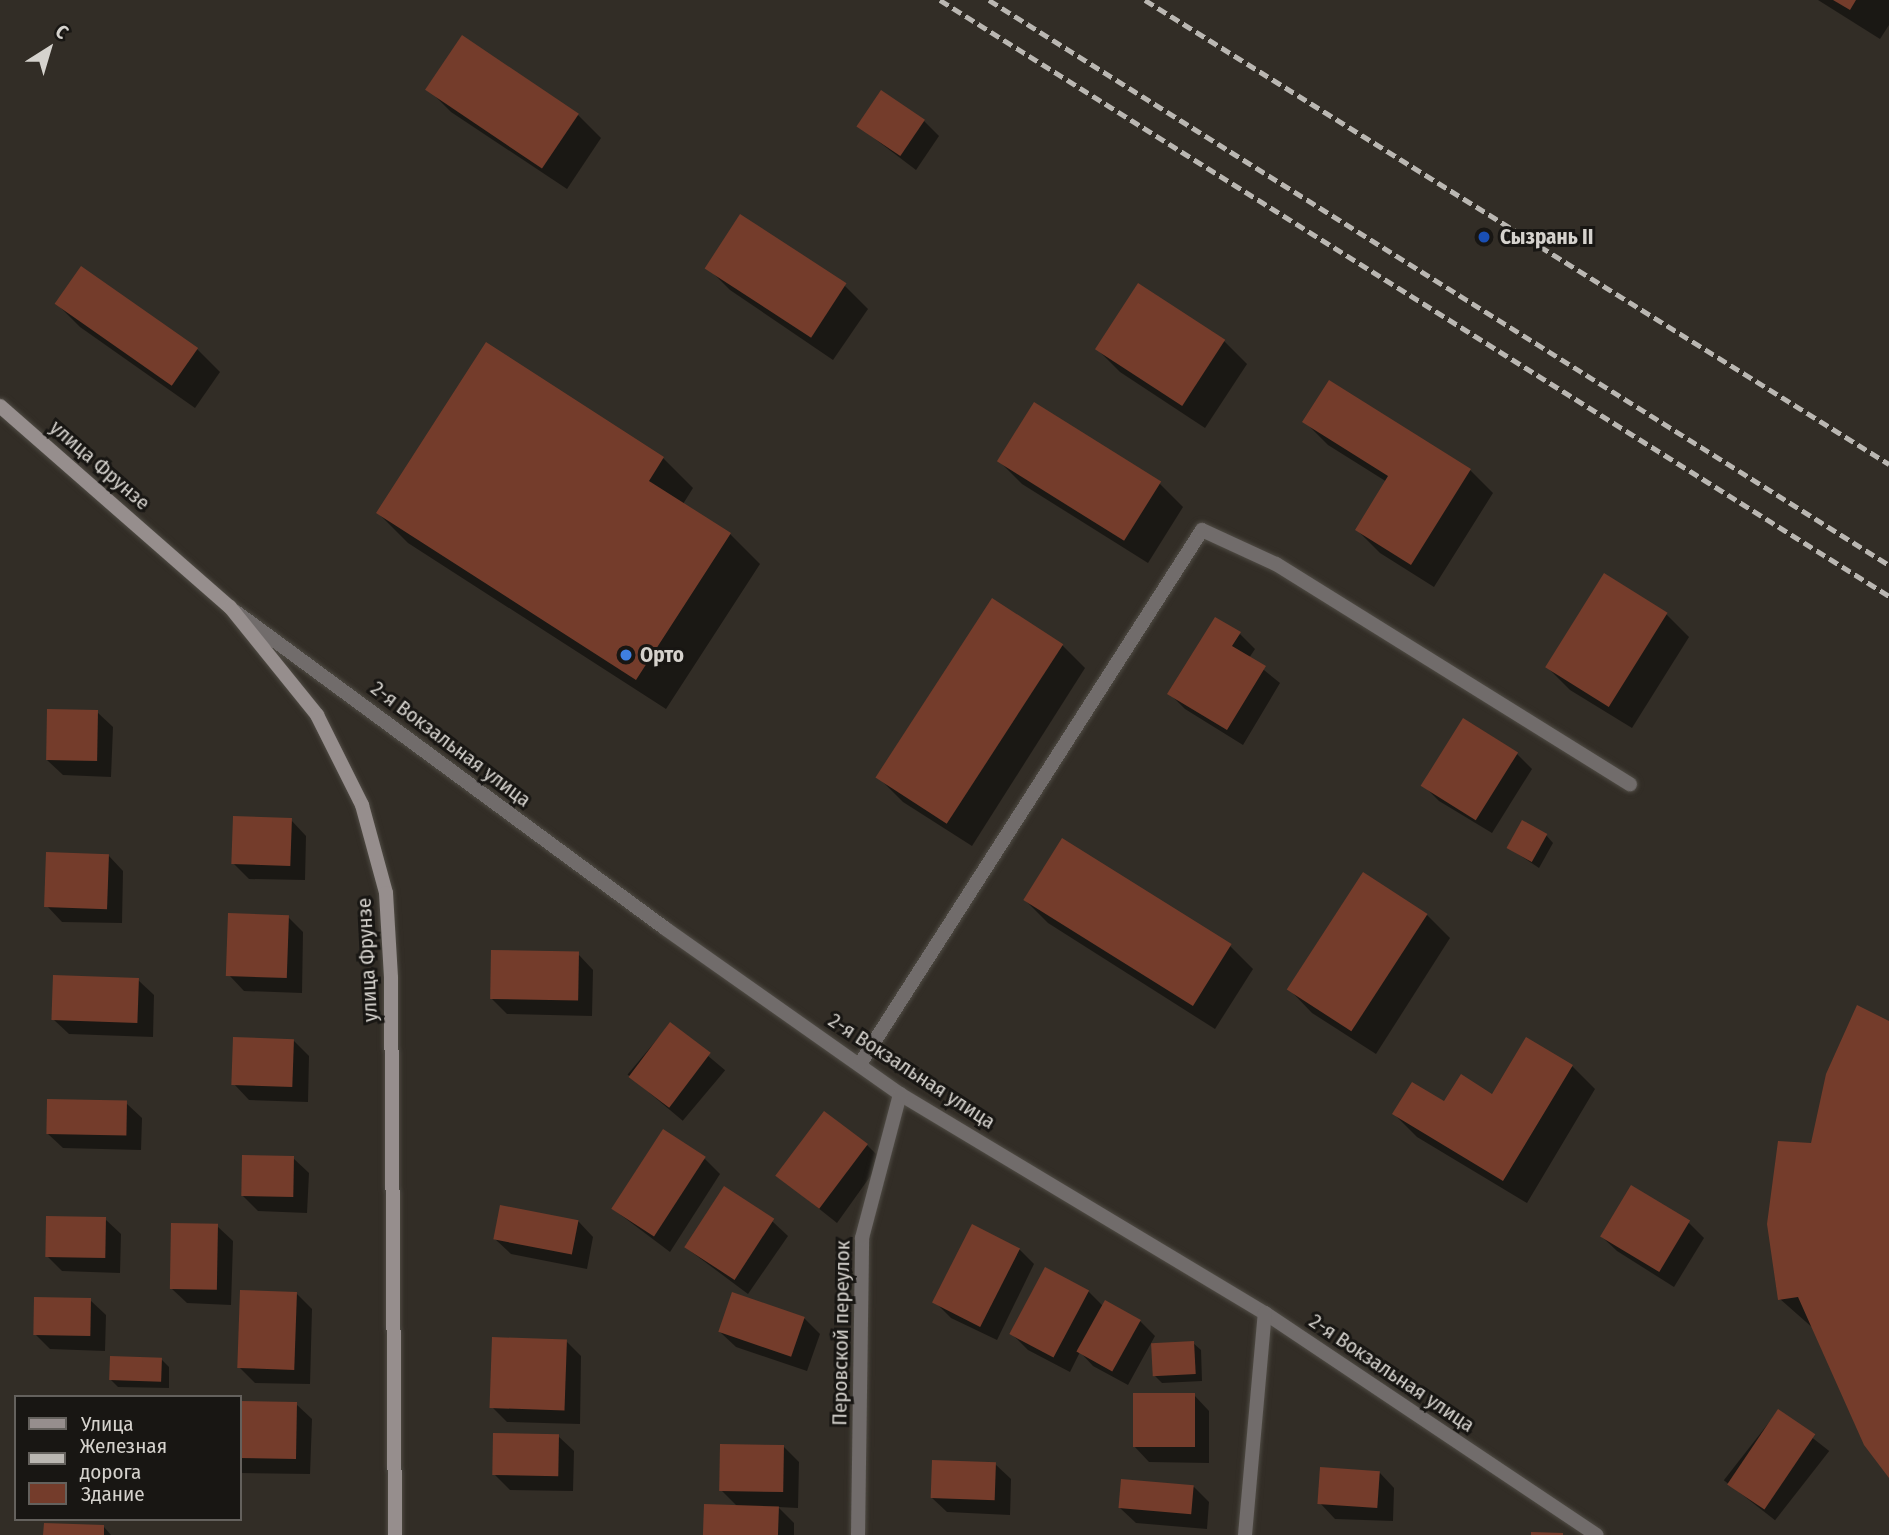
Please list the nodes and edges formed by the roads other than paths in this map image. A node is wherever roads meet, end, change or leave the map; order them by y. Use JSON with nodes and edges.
{"nodes":[{"id":1,"x":0,"y":406,"type":"edge"},
{"id":2,"x":230,"y":607,"type":"junction"},
{"id":3,"x":1630,"y":783,"type":"dead end"},
{"id":4,"x":860,"y":1064,"type":"junction"},
{"id":5,"x":900,"y":1094,"type":"junction"},
{"id":6,"x":1265,"y":1313,"type":"junction"},
{"id":7,"x":395,"y":1535,"type":"edge"},
{"id":8,"x":858,"y":1535,"type":"edge"},
{"id":9,"x":1245,"y":1535,"type":"edge"},
{"id":10,"x":1596,"y":1535,"type":"edge"}],
"edges":[{"from":1,"to":2,"type":"street","name":"улица Фрунзе"},
{"from":2,"to":4,"type":"street","name":"2-я Вокзальная улица"},
{"from":2,"to":7,"type":"street","name":"улица Фрунзе"},
{"from":3,"to":4,"type":"street"},
{"from":4,"to":5,"type":"street","name":"2-я Вокзальная улица"},
{"from":5,"to":6,"type":"street","name":"2-я Вокзальная улица"},
{"from":5,"to":8,"type":"street","name":"Перовской переулок"},
{"from":6,"to":9,"type":"street"},
{"from":6,"to":10,"type":"street","name":"2-я Вокзальная улица"}]}
